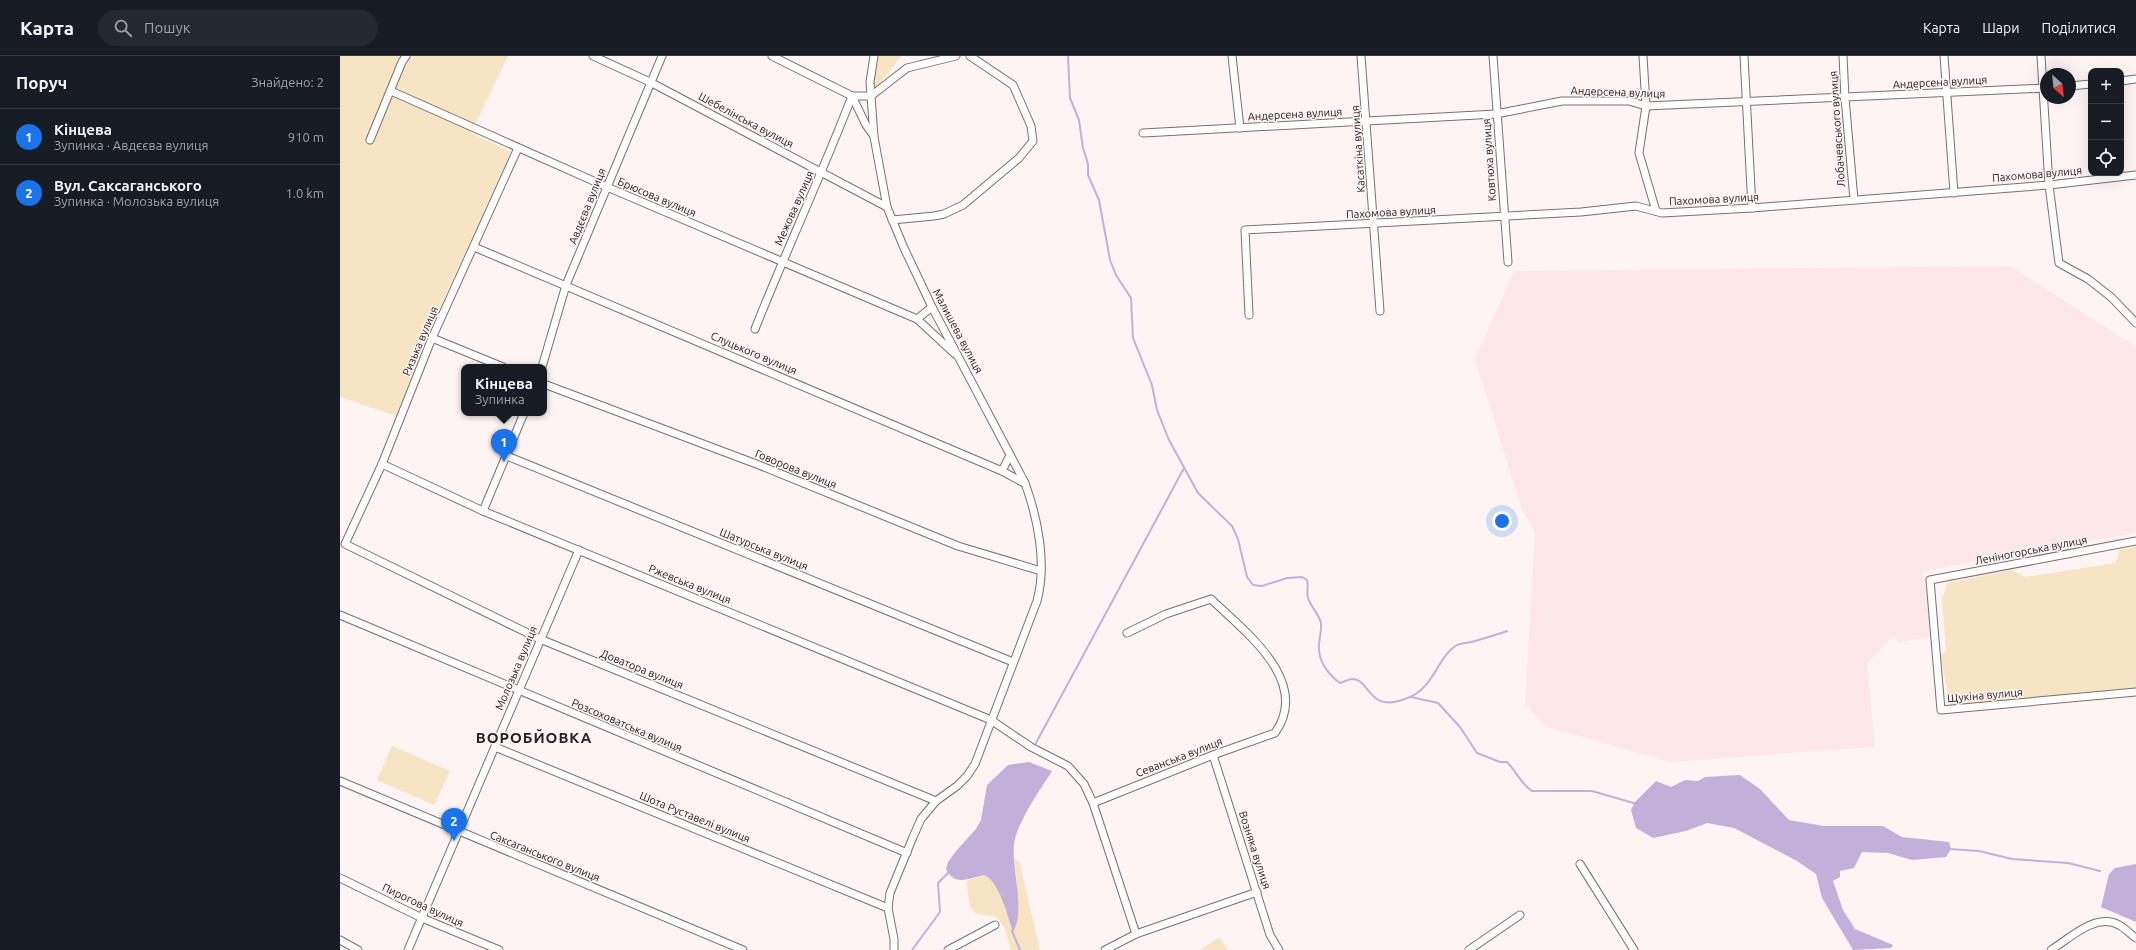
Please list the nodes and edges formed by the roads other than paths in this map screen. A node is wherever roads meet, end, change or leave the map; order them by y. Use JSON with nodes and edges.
{"nodes":[{"id":1,"x":406,"y":56,"type":"edge"},
{"id":2,"x":592,"y":56,"type":"edge"},
{"id":3,"x":662,"y":56,"type":"edge"},
{"id":4,"x":772,"y":56,"type":"edge"},
{"id":5,"x":874,"y":56,"type":"edge"},
{"id":6,"x":956,"y":56,"type":"edge"},
{"id":7,"x":970,"y":56,"type":"edge"},
{"id":8,"x":1232,"y":56,"type":"edge"},
{"id":9,"x":1361,"y":56,"type":"edge"},
{"id":10,"x":1493,"y":56,"type":"edge"},
{"id":11,"x":1643,"y":56,"type":"edge"},
{"id":12,"x":1744,"y":56,"type":"edge"},
{"id":13,"x":1843,"y":56,"type":"edge"},
{"id":14,"x":1944,"y":56,"type":"edge"},
{"id":15,"x":2041,"y":56,"type":"edge"},
{"id":16,"x":2042,"y":68,"type":"edge"},
{"id":17,"x":2136,"y":79,"type":"edge"},
{"id":18,"x":2124,"y":81,"type":"edge"},
{"id":19,"x":650,"y":82,"type":"junction"},
{"id":20,"x":2088,"y":84,"type":"edge"},
{"id":21,"x":2076,"y":85,"type":"edge"},
{"id":22,"x":2040,"y":88,"type":"edge"},
{"id":23,"x":390,"y":91,"type":"junction"},
{"id":24,"x":1946,"y":93,"type":"junction"},
{"id":25,"x":852,"y":96,"type":"junction"},
{"id":26,"x":871,"y":96,"type":"junction"},
{"id":27,"x":1845,"y":98,"type":"junction"},
{"id":28,"x":1746,"y":102,"type":"junction"},
{"id":29,"x":2045,"y":104,"type":"edge"},
{"id":30,"x":1646,"y":106,"type":"junction"},
{"id":31,"x":1496,"y":114,"type":"junction"},
{"id":32,"x":1367,"y":122,"type":"junction"},
{"id":33,"x":1240,"y":128,"type":"junction"},
{"id":34,"x":1143,"y":134,"type":"dead end"},
{"id":35,"x":874,"y":137,"type":"junction"},
{"id":36,"x":370,"y":140,"type":"dead end"},
{"id":37,"x":518,"y":148,"type":"junction"},
{"id":38,"x":822,"y":173,"type":"junction"},
{"id":39,"x":2136,"y":175,"type":"edge"},
{"id":40,"x":2049,"y":185,"type":"junction"},
{"id":41,"x":607,"y":187,"type":"junction"},
{"id":42,"x":1954,"y":192,"type":"junction"},
{"id":43,"x":1854,"y":200,"type":"junction"},
{"id":44,"x":887,"y":207,"type":"junction"},
{"id":45,"x":1752,"y":208,"type":"junction"},
{"id":46,"x":1656,"y":211,"type":"junction"},
{"id":47,"x":1504,"y":216,"type":"junction"},
{"id":48,"x":892,"y":220,"type":"junction"},
{"id":49,"x":1375,"y":224,"type":"junction"},
{"id":50,"x":474,"y":247,"type":"junction"},
{"id":51,"x":1508,"y":262,"type":"dead end"},
{"id":52,"x":782,"y":263,"type":"junction"},
{"id":53,"x":566,"y":285,"type":"junction"},
{"id":54,"x":932,"y":307,"type":"junction"},
{"id":55,"x":1380,"y":311,"type":"dead end"},
{"id":56,"x":1249,"y":315,"type":"dead end"},
{"id":57,"x":917,"y":319,"type":"junction"},
{"id":58,"x":2136,"y":323,"type":"edge"},
{"id":59,"x":755,"y":329,"type":"dead end"},
{"id":60,"x":432,"y":338,"type":"junction"},
{"id":61,"x":959,"y":358,"type":"junction"},
{"id":62,"x":496,"y":364,"type":"edge"},
{"id":63,"x":543,"y":364,"type":"edge"},
{"id":64,"x":547,"y":385,"type":"edge"},
{"id":65,"x":523,"y":416,"type":"edge"},
{"id":66,"x":1010,"y":455,"type":"junction"},
{"id":67,"x":506,"y":456,"type":"junction"},
{"id":68,"x":382,"y":464,"type":"junction"},
{"id":69,"x":1002,"y":472,"type":"junction"},
{"id":70,"x":1024,"y":483,"type":"junction"},
{"id":71,"x":483,"y":511,"type":"junction"},
{"id":72,"x":2136,"y":541,"type":"edge"},
{"id":73,"x":345,"y":544,"type":"joint"},
{"id":74,"x":578,"y":550,"type":"junction"},
{"id":75,"x":1041,"y":571,"type":"junction"},
{"id":76,"x":1930,"y":580,"type":"joint"},
{"id":77,"x":340,"y":615,"type":"edge"},
{"id":78,"x":1128,"y":633,"type":"dead end"},
{"id":79,"x":540,"y":640,"type":"junction"},
{"id":80,"x":1013,"y":662,"type":"junction"},
{"id":81,"x":519,"y":692,"type":"junction"},
{"id":82,"x":2136,"y":692,"type":"edge"},
{"id":83,"x":991,"y":720,"type":"junction"},
{"id":84,"x":495,"y":747,"type":"junction"},
{"id":85,"x":1213,"y":755,"type":"junction"},
{"id":86,"x":340,"y":782,"type":"edge"},
{"id":87,"x":936,"y":801,"type":"junction"},
{"id":88,"x":1093,"y":803,"type":"junction"},
{"id":89,"x":458,"y":832,"type":"junction"},
{"id":90,"x":907,"y":853,"type":"junction"},
{"id":91,"x":1580,"y":864,"type":"dead end"},
{"id":92,"x":340,"y":878,"type":"edge"},
{"id":93,"x":1257,"y":892,"type":"junction"},
{"id":94,"x":888,"y":908,"type":"junction"},
{"id":95,"x":1520,"y":914,"type":"dead end"},
{"id":96,"x":422,"y":918,"type":"junction"},
{"id":97,"x":995,"y":925,"type":"dead end"},
{"id":98,"x":1136,"y":934,"type":"junction"},
{"id":99,"x":2136,"y":938,"type":"edge"},
{"id":100,"x":340,"y":940,"type":"edge"},
{"id":101,"x":358,"y":950,"type":"edge"},
{"id":102,"x":408,"y":950,"type":"edge"},
{"id":103,"x":499,"y":950,"type":"edge"},
{"id":104,"x":742,"y":950,"type":"edge"},
{"id":105,"x":894,"y":950,"type":"edge"},
{"id":106,"x":948,"y":950,"type":"edge"},
{"id":107,"x":1105,"y":950,"type":"edge"},
{"id":108,"x":1279,"y":950,"type":"edge"},
{"id":109,"x":1469,"y":950,"type":"edge"},
{"id":110,"x":1634,"y":950,"type":"edge"},
{"id":111,"x":2051,"y":950,"type":"edge"}],
"edges":[{"from":1,"to":23,"type":"street"},
{"from":2,"to":19,"type":"street","name":"Шебелінська вулиця"},
{"from":3,"to":19,"type":"street","name":"Авдєєва вулиця"},
{"from":4,"to":25,"type":"street"},
{"from":5,"to":26,"type":"street"},
{"from":6,"to":26,"type":"street"},
{"from":7,"to":48,"type":"street"},
{"from":8,"to":33,"type":"street"},
{"from":9,"to":32,"type":"street","name":"Касаткіна вулиця"},
{"from":10,"to":31,"type":"street","name":"Ковтюха вулиця"},
{"from":11,"to":30,"type":"street"},
{"from":12,"to":28,"type":"street"},
{"from":13,"to":27,"type":"street","name":"Лобачевського вулиця"},
{"from":14,"to":24,"type":"street"},
{"from":15,"to":16,"type":"street"},
{"from":17,"to":18,"type":"street"},
{"from":19,"to":38,"type":"street","name":"Шебелінська вулиця"},
{"from":19,"to":41,"type":"street","name":"Авдєєва вулиця"},
{"from":20,"to":21,"type":"street"},
{"from":22,"to":24,"type":"street","name":"Андерсена вулиця"},
{"from":23,"to":36,"type":"street"},
{"from":23,"to":37,"type":"street","name":"Брюсова вулиця"},
{"from":24,"to":27,"type":"street","name":"Андерсена вулиця"},
{"from":24,"to":42,"type":"street"},
{"from":25,"to":26,"type":"street"},
{"from":25,"to":35,"type":"street"},
{"from":25,"to":38,"type":"street","name":"Межова вулиця"},
{"from":26,"to":35,"type":"street","name":"Малишева вулиця"},
{"from":27,"to":28,"type":"street","name":"Андерсена вулиця"},
{"from":27,"to":43,"type":"street","name":"Лобачевського вулиця"},
{"from":28,"to":30,"type":"street","name":"Андерсена вулиця"},
{"from":28,"to":45,"type":"street"},
{"from":29,"to":40,"type":"street"},
{"from":30,"to":31,"type":"street","name":"Андерсена вулиця"},
{"from":30,"to":46,"type":"street"},
{"from":31,"to":32,"type":"street","name":"Андерсена вулиця"},
{"from":31,"to":47,"type":"street","name":"Ковтюха вулиця"},
{"from":32,"to":33,"type":"street","name":"Андерсена вулиця"},
{"from":32,"to":49,"type":"street","name":"Касаткіна вулиця"},
{"from":33,"to":34,"type":"street","name":"Андерсена вулиця"},
{"from":35,"to":44,"type":"street","name":"Малишева вулиця"},
{"from":37,"to":41,"type":"street","name":"Брюсова вулиця"},
{"from":37,"to":50,"type":"street","name":"Ризька вулиця"},
{"from":38,"to":44,"type":"street","name":"Шебелінська вулиця"},
{"from":38,"to":52,"type":"street","name":"Межова вулиця"},
{"from":39,"to":40,"type":"street","name":"Пахомова вулиця"},
{"from":40,"to":42,"type":"street","name":"Пахомова вулиця"},
{"from":40,"to":58,"type":"street"},
{"from":41,"to":52,"type":"street","name":"Брюсова вулиця"},
{"from":41,"to":53,"type":"street","name":"Авдєєва вулиця"},
{"from":42,"to":43,"type":"street","name":"Пахомова вулиця"},
{"from":43,"to":45,"type":"street","name":"Пахомова вулиця"},
{"from":44,"to":48,"type":"street","name":"Малишева вулиця"},
{"from":45,"to":46,"type":"street","name":"Пахомова вулиця"},
{"from":46,"to":47,"type":"street","name":"Пахомова вулиця"},
{"from":47,"to":49,"type":"street","name":"Пахомова вулиця"},
{"from":47,"to":51,"type":"street","name":"Ковтюха вулиця"},
{"from":48,"to":54,"type":"street","name":"Малишева вулиця"},
{"from":49,"to":55,"type":"street","name":"Касаткіна вулиця"},
{"from":49,"to":56,"type":"street","name":"Пахомова вулиця"},
{"from":50,"to":53,"type":"street","name":"Слуцького вулиця"},
{"from":50,"to":60,"type":"street","name":"Ризька вулиця"},
{"from":52,"to":57,"type":"street","name":"Брюсова вулиця"},
{"from":52,"to":59,"type":"street","name":"Межова вулиця"},
{"from":53,"to":63,"type":"street","name":"Авдєєва вулиця"},
{"from":53,"to":69,"type":"street","name":"Слуцького вулиця"},
{"from":54,"to":57,"type":"street"},
{"from":54,"to":61,"type":"street","name":"Малишева вулиця"},
{"from":57,"to":61,"type":"street","name":"Брюсова вулиця"},
{"from":60,"to":62,"type":"street"},
{"from":60,"to":68,"type":"street","name":"Ризька вулиця"},
{"from":61,"to":66,"type":"street","name":"Малишева вулиця"},
{"from":64,"to":75,"type":"street","name":"Говорова вулиця"},
{"from":65,"to":67,"type":"street"},
{"from":66,"to":69,"type":"street"},
{"from":66,"to":70,"type":"street","name":"Малишева вулиця"},
{"from":67,"to":71,"type":"street"},
{"from":67,"to":80,"type":"street","name":"Шатурська вулиця"},
{"from":68,"to":71,"type":"street","name":"Ржевська вулиця"},
{"from":68,"to":73,"type":"street","name":"Ризька вулиця"},
{"from":69,"to":70,"type":"street","name":"Слуцького вулиця"},
{"from":70,"to":75,"type":"street","name":"Малишева вулиця"},
{"from":71,"to":74,"type":"street","name":"Ржевська вулиця"},
{"from":72,"to":76,"type":"street","name":"Леніногорська вулиця"},
{"from":73,"to":79,"type":"street","name":"Доватора вулиця"},
{"from":74,"to":79,"type":"street","name":"Молозька вулиця"},
{"from":74,"to":83,"type":"street","name":"Ржевська вулиця"},
{"from":75,"to":80,"type":"street","name":"Малишева вулиця"},
{"from":76,"to":82,"type":"street","name":"Щукіна вулиця"},
{"from":77,"to":81,"type":"street","name":"Розсоховатська вулиця"},
{"from":78,"to":85,"type":"street","name":"Севанська вулиця"},
{"from":79,"to":81,"type":"street","name":"Молозька вулиця"},
{"from":79,"to":87,"type":"street","name":"Доватора вулиця"},
{"from":80,"to":83,"type":"street","name":"Малишева вулиця"},
{"from":81,"to":84,"type":"street","name":"Молозька вулиця"},
{"from":81,"to":90,"type":"street","name":"Розсоховатська вулиця"},
{"from":83,"to":87,"type":"street","name":"Малишева вулиця"},
{"from":83,"to":88,"type":"street"},
{"from":84,"to":89,"type":"street","name":"Молозька вулиця"},
{"from":84,"to":94,"type":"street","name":"Шота Руставелі вулиця"},
{"from":85,"to":88,"type":"street","name":"Севанська вулиця"},
{"from":85,"to":93,"type":"street","name":"Возняка вулиця"},
{"from":86,"to":89,"type":"street","name":"Саксаганського вулиця"},
{"from":87,"to":90,"type":"street","name":"Малишева вулиця"},
{"from":88,"to":98,"type":"street"},
{"from":89,"to":96,"type":"street","name":"Молозька вулиця"},
{"from":89,"to":104,"type":"street","name":"Саксаганського вулиця"},
{"from":90,"to":94,"type":"street","name":"Малишева вулиця"},
{"from":91,"to":110,"type":"street"},
{"from":92,"to":96,"type":"street","name":"Пирогова вулиця"},
{"from":93,"to":98,"type":"street"},
{"from":93,"to":108,"type":"street","name":"Возняка вулиця"},
{"from":94,"to":105,"type":"street"},
{"from":95,"to":109,"type":"street"},
{"from":96,"to":102,"type":"street","name":"Молозька вулиця"},
{"from":96,"to":103,"type":"street","name":"Пирогова вулиця"},
{"from":97,"to":106,"type":"street"},
{"from":98,"to":107,"type":"street"},
{"from":99,"to":111,"type":"street"},
{"from":100,"to":101,"type":"street"}]}
